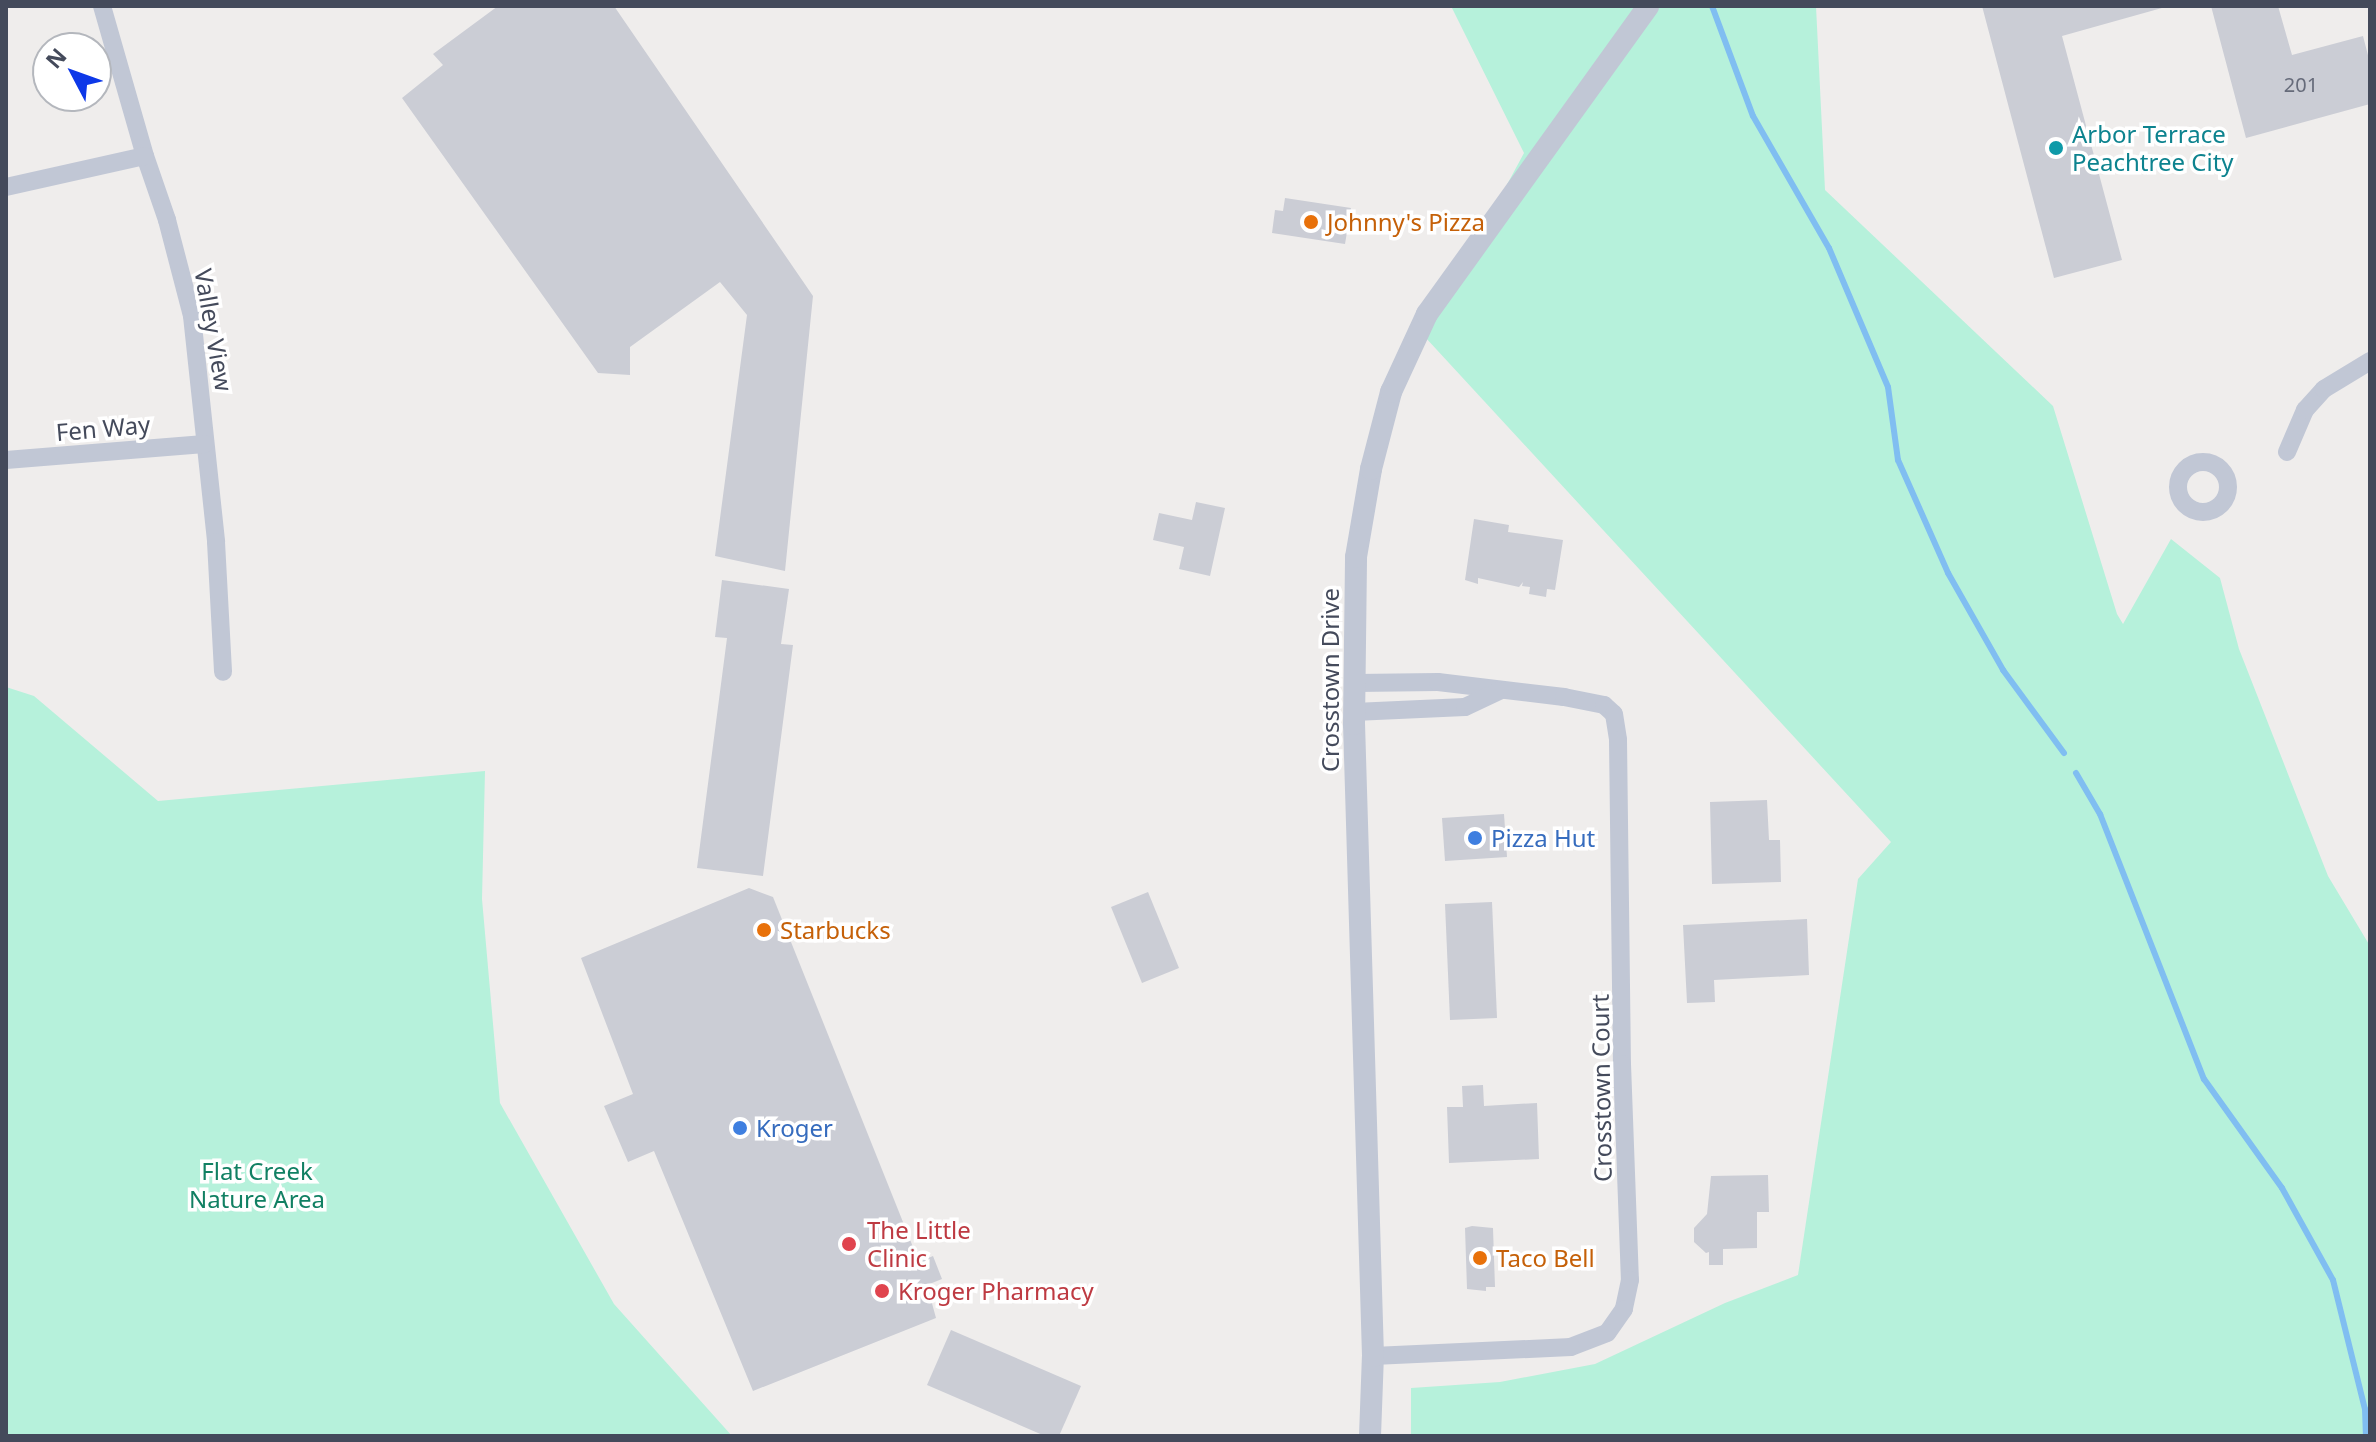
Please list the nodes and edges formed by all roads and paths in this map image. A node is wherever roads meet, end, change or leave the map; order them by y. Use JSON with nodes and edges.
{"nodes":[{"id":1,"x":102,"y":6,"type":"edge"},
{"id":2,"x":1648,"y":6,"type":"edge"},
{"id":3,"x":145,"y":156,"type":"junction"},
{"id":4,"x":6,"y":187,"type":"edge"},
{"id":5,"x":2370,"y":361,"type":"edge"},
{"id":6,"x":204,"y":444,"type":"junction"},
{"id":7,"x":2287,"y":452,"type":"dead end"},
{"id":8,"x":6,"y":460,"type":"edge"},
{"id":9,"x":223,"y":672,"type":"dead end"},
{"id":10,"x":1356,"y":683,"type":"junction"},
{"id":11,"x":1502,"y":690,"type":"junction"},
{"id":12,"x":1354,"y":712,"type":"junction"},
{"id":13,"x":1373,"y":1356,"type":"junction"},
{"id":14,"x":1370,"y":1436,"type":"edge"}],
"edges":[{"from":1,"to":3,"type":"street","name":"Valley View"},
{"from":2,"to":10,"type":"street","name":"Crosstown Drive"},
{"from":3,"to":4,"type":"street"},
{"from":3,"to":6,"type":"street","name":"Valley View"},
{"from":5,"to":7,"type":"street"},
{"from":6,"to":8,"type":"street","name":"Fen Way"},
{"from":6,"to":9,"type":"street","name":"Valley View"},
{"from":10,"to":11,"type":"street","name":"Crosstown Court"},
{"from":10,"to":12,"type":"street","name":"Crosstown Drive"},
{"from":11,"to":12,"type":"street"},
{"from":11,"to":13,"type":"street","name":"Crosstown Court"},
{"from":12,"to":13,"type":"street","name":"Crosstown Drive"},
{"from":13,"to":14,"type":"street","name":"Crosstown Drive"}]}
